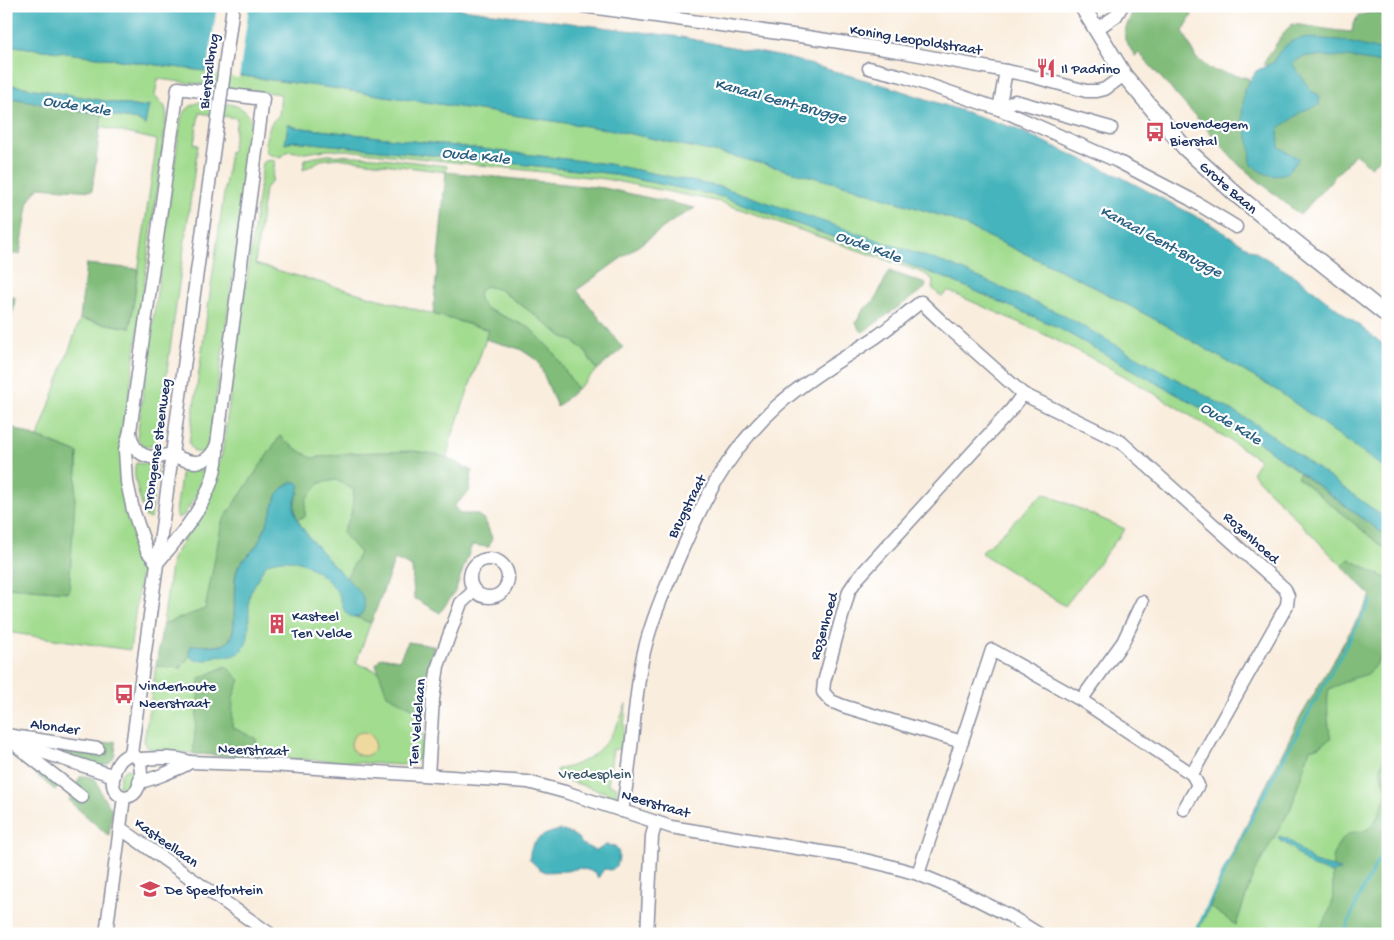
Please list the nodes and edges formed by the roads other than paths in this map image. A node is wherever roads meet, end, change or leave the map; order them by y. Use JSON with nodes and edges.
{"nodes":[{"id":1,"x":233,"y":6,"type":"edge"},
{"id":2,"x":583,"y":6,"type":"edge"},
{"id":3,"x":1082,"y":6,"type":"edge"},
{"id":4,"x":1122,"y":6,"type":"edge"},
{"id":5,"x":1095,"y":30,"type":"junction"},
{"id":6,"x":868,"y":68,"type":"dead end"},
{"id":7,"x":1006,"y":71,"type":"junction"},
{"id":8,"x":1124,"y":75,"type":"junction"},
{"id":9,"x":998,"y":109,"type":"junction"},
{"id":10,"x":1111,"y":128,"type":"dead end"},
{"id":11,"x":215,"y":140,"type":"joint"},
{"id":12,"x":1236,"y":227,"type":"dead end"},
{"id":13,"x":921,"y":302,"type":"joint"},
{"id":14,"x":1388,"y":316,"type":"edge"},
{"id":15,"x":1023,"y":394,"type":"junction"},
{"id":16,"x":130,"y":431,"type":"junction"},
{"id":17,"x":217,"y":444,"type":"junction"},
{"id":18,"x":171,"y":455,"type":"junction"},
{"id":19,"x":157,"y":564,"type":"junction"},
{"id":20,"x":474,"y":591,"type":"dead end"},
{"id":21,"x":1142,"y":602,"type":"dead end"},
{"id":22,"x":1081,"y":700,"type":"junction"},
{"id":23,"x":8,"y":739,"type":"edge"},
{"id":24,"x":962,"y":742,"type":"junction"},
{"id":25,"x":98,"y":749,"type":"dead end"},
{"id":26,"x":135,"y":756,"type":"junction"},
{"id":27,"x":190,"y":762,"type":"junction"},
{"id":28,"x":1192,"y":774,"type":"junction"},
{"id":29,"x":428,"y":775,"type":"junction"},
{"id":30,"x":114,"y":776,"type":"junction"},
{"id":31,"x":139,"y":782,"type":"junction"},
{"id":32,"x":82,"y":797,"type":"dead end"},
{"id":33,"x":124,"y":797,"type":"junction"},
{"id":34,"x":1184,"y":808,"type":"dead end"},
{"id":35,"x":622,"y":811,"type":"junction"},
{"id":36,"x":656,"y":822,"type":"junction"},
{"id":37,"x":120,"y":828,"type":"junction"},
{"id":38,"x":918,"y":874,"type":"junction"},
{"id":39,"x":106,"y":934,"type":"edge"},
{"id":40,"x":270,"y":934,"type":"edge"},
{"id":41,"x":647,"y":934,"type":"edge"},
{"id":42,"x":1038,"y":934,"type":"edge"}],
"edges":[{"from":1,"to":11,"type":"street","name":"Bierstalbrug","bridge":true},
{"from":2,"to":7,"type":"street","name":"Koning Leopoldstraat"},
{"from":3,"to":5,"type":"main road","name":"Grote Baan"},
{"from":4,"to":5,"type":"street"},
{"from":5,"to":8,"type":"main road","name":"Grote Baan"},
{"from":6,"to":9,"type":"street"},
{"from":7,"to":8,"type":"street","name":"Koning Leopoldstraat"},
{"from":7,"to":9,"type":"street"},
{"from":8,"to":14,"type":"main road","name":"Grote Baan"},
{"from":9,"to":10,"type":"street"},
{"from":9,"to":12,"type":"street"},
{"from":11,"to":18,"type":"street","name":"Drongense steenweg"},
{"from":13,"to":15,"type":"street","name":"Rozenhoed"},
{"from":13,"to":35,"type":"street","name":"Brugstraat"},
{"from":15,"to":24,"type":"street","name":"Rozenhoed"},
{"from":15,"to":28,"type":"street","name":"Rozenhoed"},
{"from":16,"to":17,"type":"street"},
{"from":16,"to":18,"type":"street"},
{"from":16,"to":19,"type":"street"},
{"from":17,"to":18,"type":"street"},
{"from":17,"to":19,"type":"street"},
{"from":18,"to":19,"type":"street","name":"Drongense steenweg"},
{"from":19,"to":26,"type":"street","name":"Drongense steenweg"},
{"from":20,"to":29,"type":"street","name":"Ten Veldelaan"},
{"from":21,"to":22,"type":"street"},
{"from":22,"to":24,"type":"street"},
{"from":22,"to":28,"type":"street"},
{"from":23,"to":25,"type":"street","name":"Alonder"},
{"from":23,"to":30,"type":"street"},
{"from":23,"to":32,"type":"street"},
{"from":24,"to":38,"type":"street"},
{"from":26,"to":27,"type":"street","name":"Neerstraat"},
{"from":26,"to":30,"type":"street"},
{"from":26,"to":31,"type":"street","name":"Drongense steenweg"},
{"from":27,"to":29,"type":"street","name":"Neerstraat"},
{"from":27,"to":31,"type":"street","name":"Neerstraat"},
{"from":28,"to":34,"type":"street","name":"Rozenhoed"},
{"from":29,"to":35,"type":"street","name":"Neerstraat"},
{"from":30,"to":33,"type":"street"},
{"from":31,"to":33,"type":"street"},
{"from":33,"to":37,"type":"street"},
{"from":35,"to":36,"type":"street","name":"Neerstraat"},
{"from":36,"to":38,"type":"street","name":"Neerstraat"},
{"from":36,"to":41,"type":"street"},
{"from":37,"to":39,"type":"street"},
{"from":37,"to":40,"type":"street","name":"Kasteellaan"},
{"from":38,"to":42,"type":"street","name":"Neerstraat"}]}
